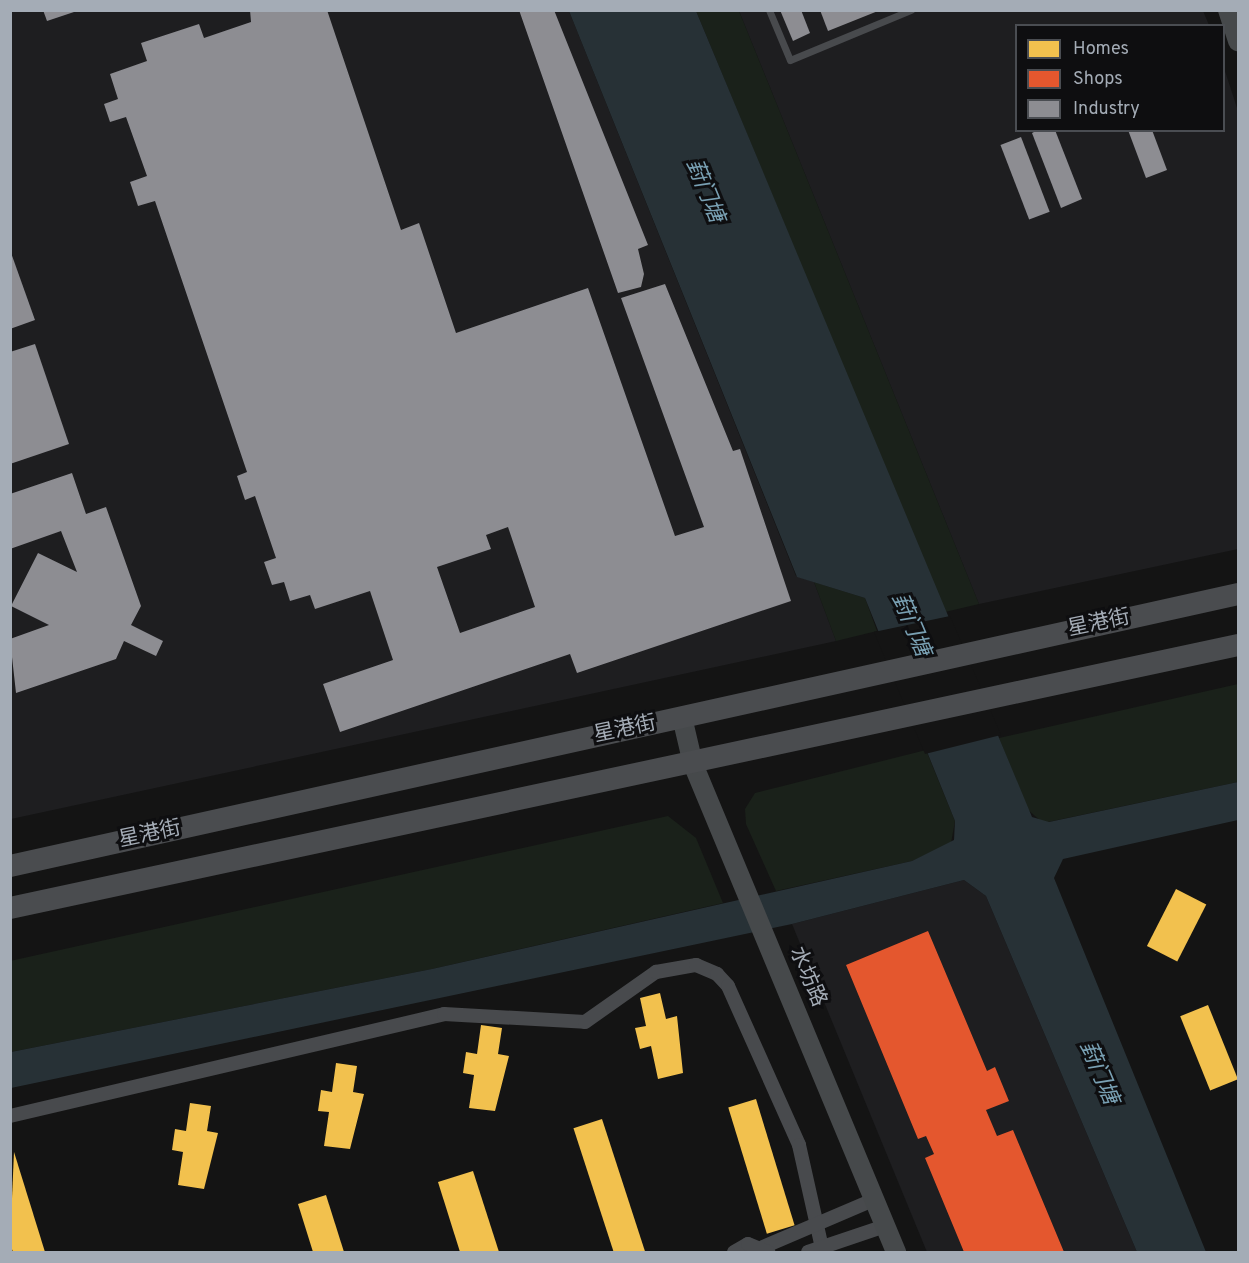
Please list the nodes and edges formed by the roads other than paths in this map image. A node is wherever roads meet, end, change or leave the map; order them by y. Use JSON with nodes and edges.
{"nodes":[{"id":1,"x":769,"y":10,"type":"edge"},
{"id":2,"x":911,"y":10,"type":"edge"},
{"id":3,"x":1228,"y":10,"type":"edge"},
{"id":4,"x":1239,"y":41,"type":"edge"},
{"id":5,"x":1239,"y":594,"type":"edge"},
{"id":6,"x":1239,"y":645,"type":"edge"},
{"id":7,"x":682,"y":717,"type":"junction"},
{"id":8,"x":693,"y":764,"type":"junction"},
{"id":9,"x":10,"y":866,"type":"edge"},
{"id":10,"x":10,"y":908,"type":"edge"},
{"id":11,"x":10,"y":1116,"type":"edge"},
{"id":12,"x":873,"y":1200,"type":"junction"},
{"id":13,"x":885,"y":1226,"type":"junction"},
{"id":14,"x":814,"y":1228,"type":"junction"},
{"id":15,"x":766,"y":1250,"type":"edge"},
{"id":16,"x":815,"y":1250,"type":"edge"},
{"id":17,"x":734,"y":1252,"type":"edge"},
{"id":18,"x":896,"y":1252,"type":"edge"}],
"edges":[{"from":1,"to":2,"type":"lane"},
{"from":3,"to":4,"type":"street"},
{"from":5,"to":7,"type":"main road","name":"星港街"},
{"from":6,"to":8,"type":"main road","name":"星港街"},
{"from":7,"to":8,"type":"street","name":"水坊路"},
{"from":7,"to":9,"type":"main road","name":"星港街"},
{"from":8,"to":10,"type":"main road","name":"星港街"},
{"from":8,"to":12,"type":"street","name":"水坊路"},
{"from":11,"to":14,"type":"street"},
{"from":12,"to":13,"type":"street","name":"水坊路"},
{"from":12,"to":14,"type":"street"},
{"from":13,"to":16,"type":"street"},
{"from":13,"to":18,"type":"street","name":"水坊路"},
{"from":14,"to":15,"type":"street"},
{"from":14,"to":16,"type":"street"},
{"from":15,"to":17,"type":"street"}]}
